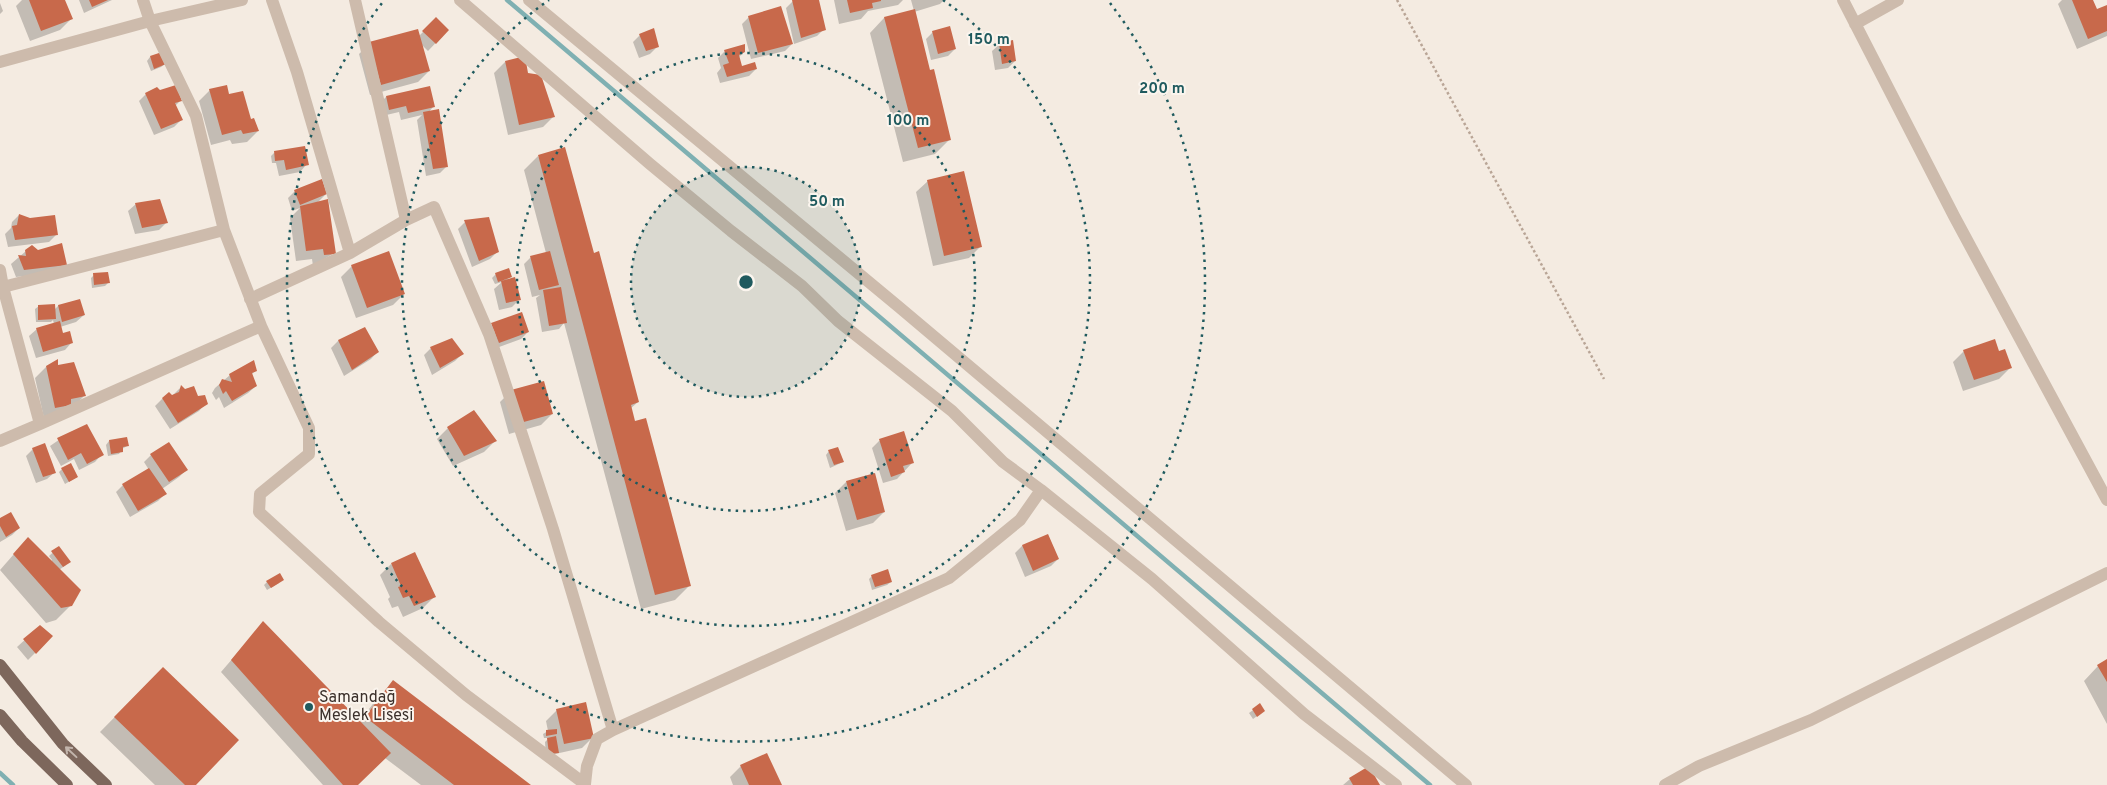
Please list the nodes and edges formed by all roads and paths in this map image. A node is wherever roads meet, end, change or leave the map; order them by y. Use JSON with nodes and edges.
{"nodes":[{"id":1,"x":143,"y":0,"type":"edge"},
{"id":2,"x":242,"y":0,"type":"edge"},
{"id":3,"x":272,"y":0,"type":"edge"},
{"id":4,"x":356,"y":0,"type":"edge"},
{"id":5,"x":460,"y":0,"type":"edge"},
{"id":6,"x":529,"y":0,"type":"edge"},
{"id":7,"x":1397,"y":0,"type":"edge"},
{"id":8,"x":1843,"y":0,"type":"edge"},
{"id":9,"x":1898,"y":0,"type":"edge"},
{"id":10,"x":150,"y":21,"type":"junction"},
{"id":11,"x":1855,"y":24,"type":"junction"},
{"id":12,"x":0,"y":62,"type":"edge"},
{"id":13,"x":406,"y":220,"type":"junction"},
{"id":14,"x":224,"y":230,"type":"junction"},
{"id":15,"x":350,"y":253,"type":"junction"},
{"id":16,"x":0,"y":270,"type":"edge"},
{"id":17,"x":3,"y":287,"type":"junction"},
{"id":18,"x":250,"y":299,"type":"junction"},
{"id":19,"x":261,"y":326,"type":"junction"},
{"id":20,"x":1604,"y":379,"type":"dead end"},
{"id":21,"x":40,"y":424,"type":"junction"},
{"id":22,"x":0,"y":441,"type":"edge"},
{"id":23,"x":1041,"y":490,"type":"junction"},
{"id":24,"x":2107,"y":500,"type":"edge"},
{"id":25,"x":2107,"y":574,"type":"edge"},
{"id":26,"x":0,"y":665,"type":"edge"},
{"id":27,"x":0,"y":716,"type":"edge"},
{"id":28,"x":613,"y":730,"type":"junction"},
{"id":29,"x":67,"y":785,"type":"edge"},
{"id":30,"x":106,"y":785,"type":"edge"},
{"id":31,"x":586,"y":785,"type":"edge"},
{"id":32,"x":1396,"y":785,"type":"edge"},
{"id":33,"x":1466,"y":785,"type":"edge"},
{"id":34,"x":1665,"y":785,"type":"edge"}],
"edges":[{"from":1,"to":10,"type":"street"},
{"from":2,"to":10,"type":"street"},
{"from":3,"to":15,"type":"street"},
{"from":4,"to":13,"type":"street"},
{"from":5,"to":23,"type":"street"},
{"from":6,"to":33,"type":"street"},
{"from":7,"to":20,"type":"path"},
{"from":8,"to":11,"type":"street"},
{"from":9,"to":11,"type":"street"},
{"from":10,"to":12,"type":"street"},
{"from":10,"to":14,"type":"street"},
{"from":11,"to":24,"type":"street"},
{"from":13,"to":15,"type":"street"},
{"from":13,"to":28,"type":"street"},
{"from":14,"to":17,"type":"street"},
{"from":14,"to":18,"type":"street"},
{"from":15,"to":18,"type":"street"},
{"from":16,"to":17,"type":"street"},
{"from":17,"to":21,"type":"street"},
{"from":18,"to":19,"type":"street"},
{"from":19,"to":21,"type":"street"},
{"from":19,"to":31,"type":"street"},
{"from":21,"to":22,"type":"street"},
{"from":23,"to":28,"type":"street"},
{"from":23,"to":32,"type":"street"},
{"from":25,"to":34,"type":"street"},
{"from":30,"to":26,"type":"main road","one_way":true},
{"from":27,"to":29,"type":"main road"},
{"from":28,"to":31,"type":"street"}]}
